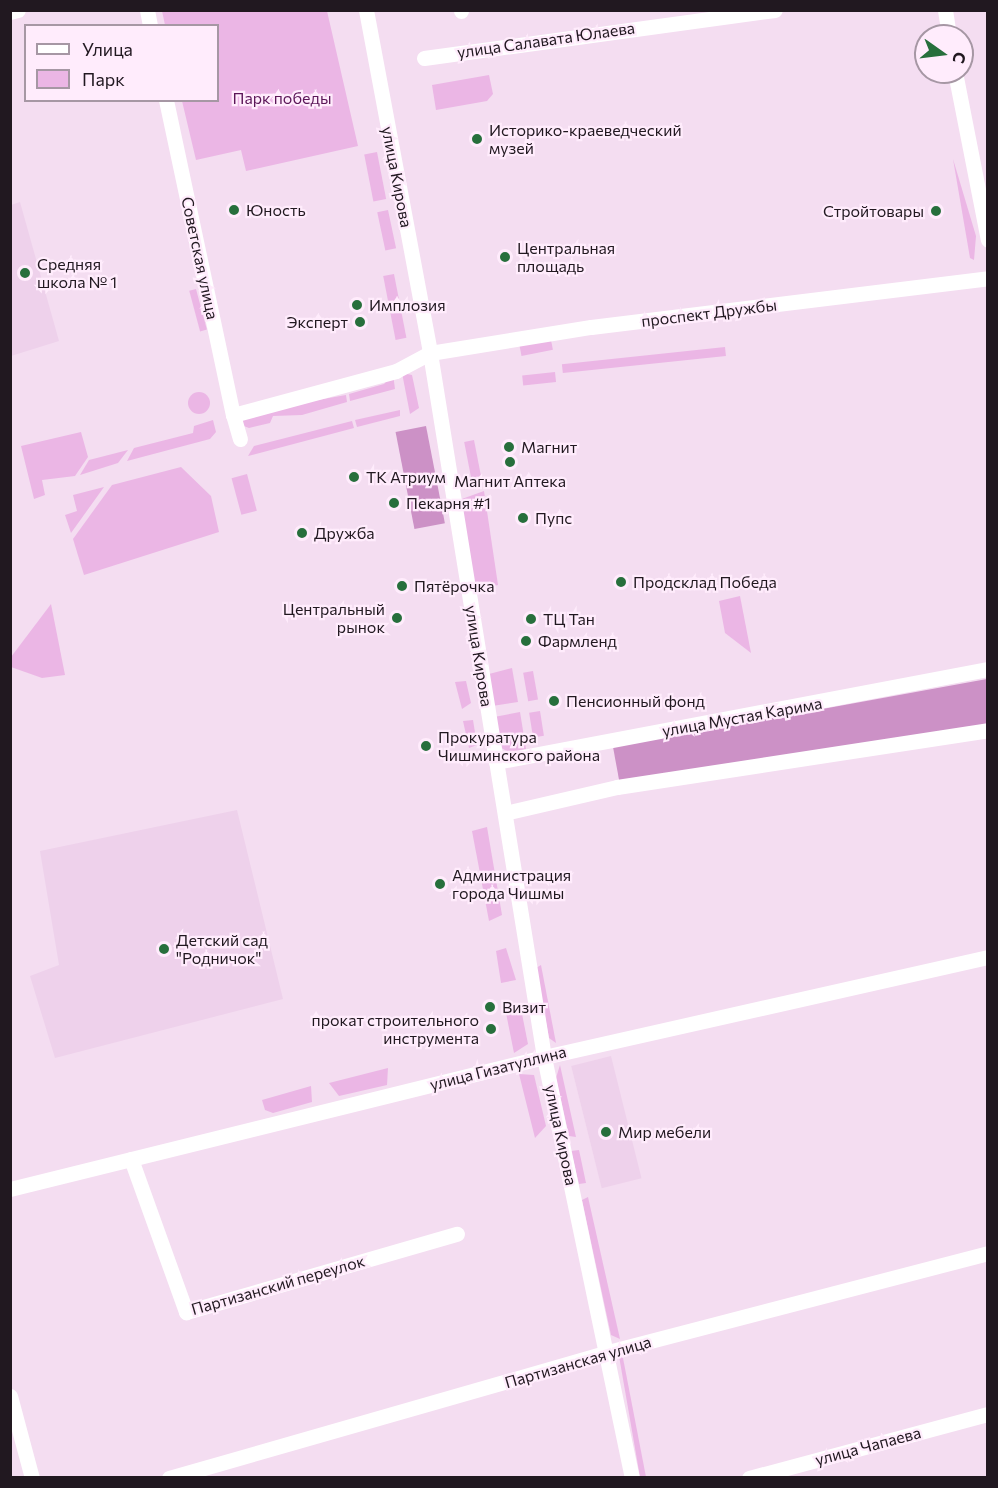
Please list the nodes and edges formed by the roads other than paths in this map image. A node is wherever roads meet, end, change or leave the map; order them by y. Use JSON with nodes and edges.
{"nodes":[{"id":1,"x":18,"y":10,"type":"edge"},
{"id":2,"x":366,"y":10,"type":"edge"},
{"id":3,"x":776,"y":10,"type":"edge"},
{"id":4,"x":10,"y":12,"type":"edge"},
{"id":5,"x":424,"y":58,"type":"dead end"},
{"id":6,"x":957,"y":84,"type":"edge"},
{"id":7,"x":166,"y":102,"type":"edge"},
{"id":8,"x":987,"y":240,"type":"edge"},
{"id":9,"x":987,"y":278,"type":"edge"},
{"id":10,"x":430,"y":354,"type":"junction"},
{"id":11,"x":233,"y":415,"type":"junction"},
{"id":12,"x":240,"y":439,"type":"dead end"},
{"id":13,"x":987,"y":669,"type":"edge"},
{"id":14,"x":987,"y":730,"type":"edge"},
{"id":15,"x":496,"y":762,"type":"junction"},
{"id":16,"x":504,"y":813,"type":"junction"},
{"id":17,"x":987,"y":957,"type":"edge"},
{"id":18,"x":544,"y":1057,"type":"junction"},
{"id":19,"x":131,"y":1159,"type":"junction"},
{"id":20,"x":10,"y":1189,"type":"edge"},
{"id":21,"x":458,"y":1234,"type":"dead end"},
{"id":22,"x":987,"y":1253,"type":"edge"},
{"id":23,"x":608,"y":1352,"type":"junction"},
{"id":24,"x":10,"y":1396,"type":"edge"},
{"id":25,"x":987,"y":1414,"type":"edge"},
{"id":26,"x":32,"y":1478,"type":"edge"},
{"id":27,"x":169,"y":1478,"type":"edge"},
{"id":28,"x":632,"y":1478,"type":"edge"},
{"id":29,"x":749,"y":1478,"type":"edge"}],
"edges":[{"from":1,"to":4,"type":"street"},
{"from":2,"to":10,"type":"street","name":"улица Кирова"},
{"from":3,"to":5,"type":"street","name":"улица Салавата Юлаева"},
{"from":6,"to":8,"type":"street"},
{"from":7,"to":11,"type":"street","name":"Советская улица"},
{"from":9,"to":10,"type":"street","name":"проспект Дружбы"},
{"from":10,"to":11,"type":"street","name":"проспект Дружбы"},
{"from":10,"to":15,"type":"street","name":"улица Кирова"},
{"from":11,"to":12,"type":"street","name":"Советская улица"},
{"from":13,"to":15,"type":"street","name":"улица Мустая Карима"},
{"from":14,"to":16,"type":"street"},
{"from":15,"to":16,"type":"street","name":"улица Кирова"},
{"from":16,"to":18,"type":"street","name":"улица Кирова"},
{"from":17,"to":18,"type":"street","name":"улица Гизатуллина"},
{"from":18,"to":19,"type":"street","name":"улица Гизатуллина"},
{"from":18,"to":23,"type":"street","name":"улица Кирова"},
{"from":19,"to":20,"type":"street","name":"улица Гизатуллина"},
{"from":19,"to":21,"type":"street","name":"Партизанский переулок"},
{"from":22,"to":23,"type":"street","name":"Партизанская улица"},
{"from":23,"to":27,"type":"street","name":"Партизанская улица"},
{"from":23,"to":28,"type":"street","name":"улица Кирова"},
{"from":24,"to":26,"type":"street"},
{"from":25,"to":29,"type":"street","name":"улица Чапаева"}]}
